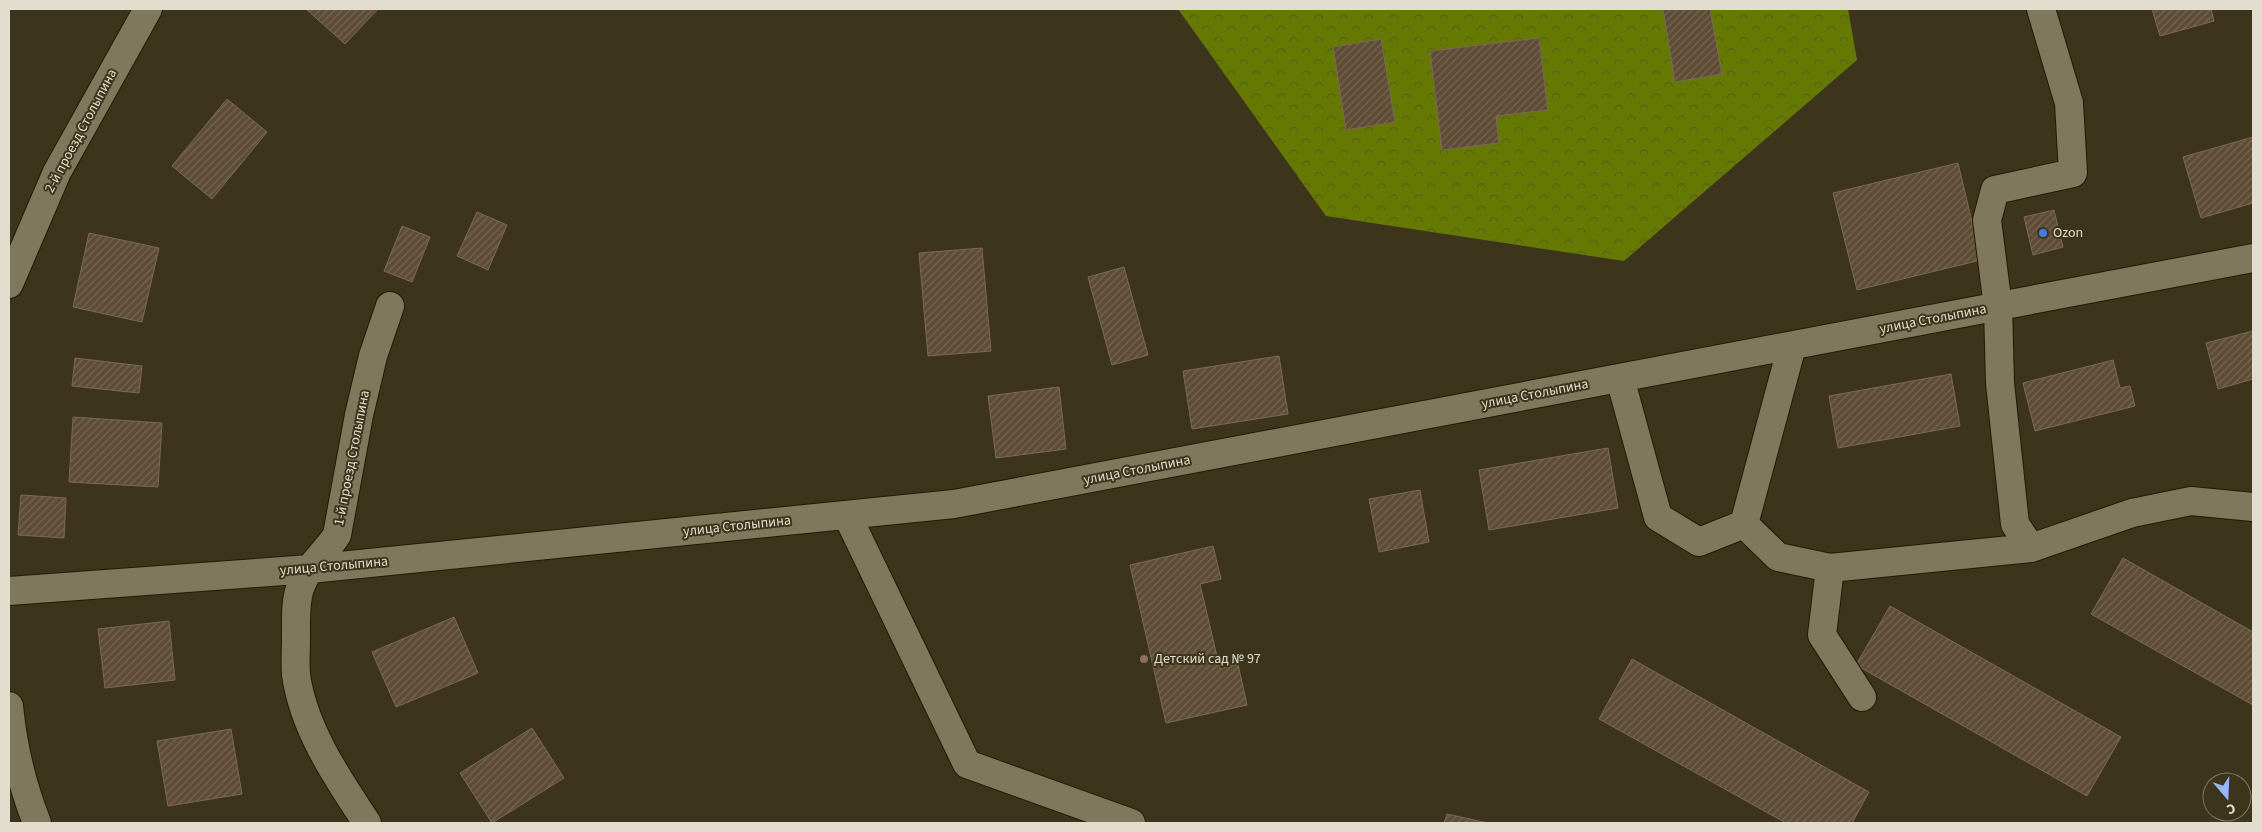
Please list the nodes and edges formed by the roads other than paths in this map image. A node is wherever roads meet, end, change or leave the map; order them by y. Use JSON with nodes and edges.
{"nodes":[{"id":1,"x":148,"y":9,"type":"edge"},
{"id":2,"x":2041,"y":9,"type":"edge"},
{"id":3,"x":2253,"y":258,"type":"edge"},
{"id":4,"x":9,"y":284,"type":"edge"},
{"id":5,"x":390,"y":306,"type":"dead end"},
{"id":6,"x":1998,"y":307,"type":"junction"},
{"id":7,"x":1792,"y":346,"type":"junction"},
{"id":8,"x":1620,"y":378,"type":"junction"},
{"id":9,"x":2253,"y":508,"type":"edge"},
{"id":10,"x":846,"y":515,"type":"junction"},
{"id":11,"x":1744,"y":524,"type":"junction"},
{"id":12,"x":2031,"y":548,"type":"junction"},
{"id":13,"x":1830,"y":568,"type":"junction"},
{"id":14,"x":310,"y":569,"type":"junction"},
{"id":15,"x":9,"y":591,"type":"edge"},
{"id":16,"x":1862,"y":697,"type":"dead end"},
{"id":17,"x":9,"y":706,"type":"edge"},
{"id":18,"x":37,"y":823,"type":"edge"},
{"id":19,"x":367,"y":823,"type":"edge"},
{"id":20,"x":1131,"y":823,"type":"edge"}],
"edges":[{"from":1,"to":4,"type":"street","name":"2-й проезд Столыпина"},
{"from":2,"to":6,"type":"street"},
{"from":3,"to":6,"type":"street","name":"улица Столыпина"},
{"from":5,"to":14,"type":"street","name":"1-й проезд Столыпина"},
{"from":6,"to":7,"type":"street","name":"улица Столыпина"},
{"from":6,"to":12,"type":"street"},
{"from":7,"to":8,"type":"street","name":"улица Столыпина"},
{"from":7,"to":11,"type":"street"},
{"from":8,"to":10,"type":"street","name":"улица Столыпина"},
{"from":8,"to":11,"type":"street"},
{"from":9,"to":12,"type":"street"},
{"from":10,"to":14,"type":"street","name":"улица Столыпина"},
{"from":10,"to":20,"type":"street"},
{"from":11,"to":13,"type":"street"},
{"from":12,"to":13,"type":"street"},
{"from":13,"to":16,"type":"street"},
{"from":14,"to":15,"type":"street","name":"улица Столыпина"},
{"from":14,"to":19,"type":"street","name":"1-й проезд Столыпина"},
{"from":17,"to":18,"type":"street"}]}
